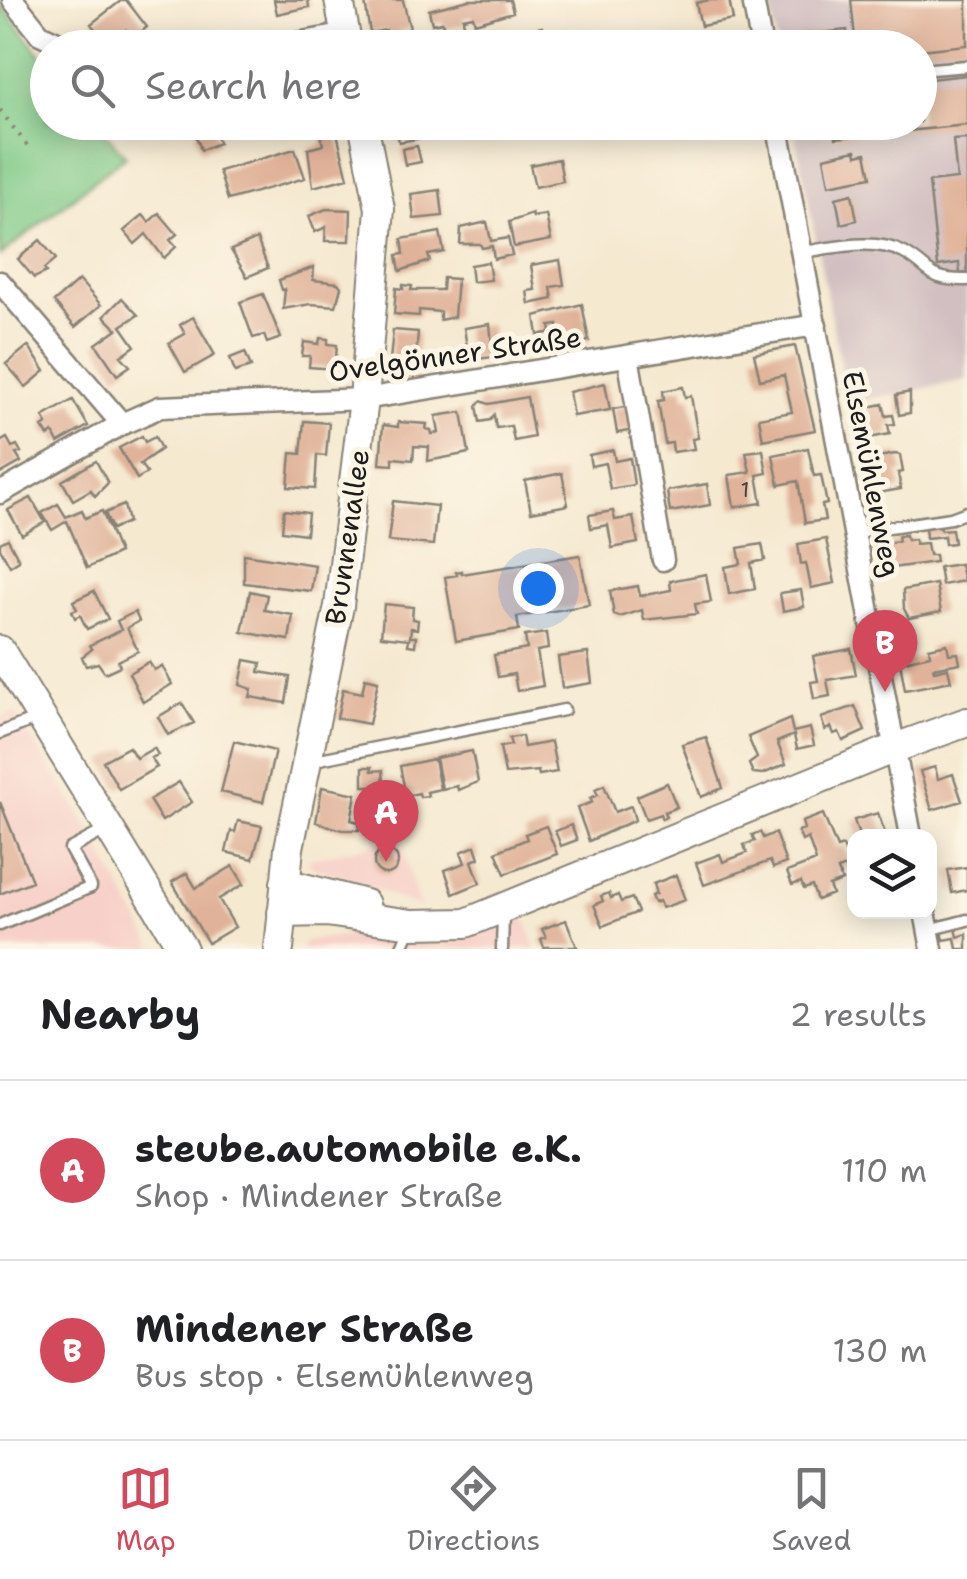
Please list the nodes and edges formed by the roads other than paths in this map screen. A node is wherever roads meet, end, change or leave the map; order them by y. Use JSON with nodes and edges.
{"nodes":[{"id":1,"x":13,"y":0,"type":"edge"},
{"id":2,"x":339,"y":0,"type":"edge"},
{"id":3,"x":753,"y":0,"type":"edge"},
{"id":4,"x":37,"y":30,"type":"edge"},
{"id":5,"x":345,"y":30,"type":"edge"},
{"id":6,"x":759,"y":30,"type":"edge"},
{"id":7,"x":967,"y":66,"type":"edge"},
{"id":8,"x":937,"y":69,"type":"edge"},
{"id":9,"x":367,"y":140,"type":"edge"},
{"id":10,"x":780,"y":140,"type":"edge"},
{"id":11,"x":802,"y":252,"type":"junction"},
{"id":12,"x":967,"y":280,"type":"edge"},
{"id":13,"x":0,"y":282,"type":"edge"},
{"id":14,"x":816,"y":325,"type":"junction"},
{"id":15,"x":628,"y":356,"type":"junction"},
{"id":16,"x":364,"y":399,"type":"junction"},
{"id":17,"x":122,"y":424,"type":"junction"},
{"id":18,"x":0,"y":493,"type":"edge"},
{"id":19,"x":967,"y":512,"type":"edge"},
{"id":20,"x":855,"y":532,"type":"junction"},
{"id":21,"x":663,"y":560,"type":"dead end"},
{"id":22,"x":0,"y":650,"type":"edge"},
{"id":23,"x":564,"y":710,"type":"dead end"},
{"id":24,"x":41,"y":717,"type":"junction"},
{"id":25,"x":967,"y":722,"type":"edge"},
{"id":26,"x":0,"y":733,"type":"edge"},
{"id":27,"x":895,"y":748,"type":"junction"},
{"id":28,"x":308,"y":761,"type":"junction"},
{"id":29,"x":109,"y":828,"type":"junction"},
{"id":30,"x":910,"y":829,"type":"edge"},
{"id":31,"x":285,"y":883,"type":"junction"},
{"id":32,"x":503,"y":908,"type":"junction"},
{"id":33,"x":282,"y":913,"type":"junction"},
{"id":34,"x":967,"y":920,"type":"edge"},
{"id":35,"x":0,"y":924,"type":"edge"},
{"id":36,"x":928,"y":930,"type":"edge"},
{"id":37,"x":406,"y":937,"type":"edge"},
{"id":38,"x":183,"y":949,"type":"edge"},
{"id":39,"x":279,"y":949,"type":"edge"},
{"id":40,"x":502,"y":949,"type":"edge"}],
"edges":[{"from":1,"to":4,"type":"street"},
{"from":2,"to":5,"type":"main road"},
{"from":3,"to":6,"type":"street"},
{"from":7,"to":8,"type":"lane"},
{"from":9,"to":16,"type":"main road","name":"Brunnenallee"},
{"from":10,"to":11,"type":"street","name":"Elsemühlenweg"},
{"from":11,"to":12,"type":"lane"},
{"from":11,"to":14,"type":"street","name":"Elsemühlenweg"},
{"from":13,"to":17,"type":"street"},
{"from":14,"to":15,"type":"street","name":"Ovelgönner Straße"},
{"from":14,"to":20,"type":"street","name":"Elsemühlenweg"},
{"from":15,"to":16,"type":"street","name":"Ovelgönner Straße"},
{"from":15,"to":21,"type":"street"},
{"from":16,"to":17,"type":"street","name":"Ovelgönner Straße"},
{"from":16,"to":28,"type":"main road","name":"Brunnenallee"},
{"from":17,"to":18,"type":"street","name":"Ovelgönner Straße"},
{"from":19,"to":20,"type":"lane"},
{"from":20,"to":27,"type":"street","name":"Elsemühlenweg"},
{"from":22,"to":24,"type":"main road"},
{"from":23,"to":28,"type":"lane"},
{"from":24,"to":26,"type":"lane"},
{"from":24,"to":29,"type":"main road"},
{"from":25,"to":27,"type":"main road"},
{"from":27,"to":30,"type":"street","name":"Elsemühlenweg"},
{"from":27,"to":32,"type":"main road"},
{"from":28,"to":31,"type":"main road","name":"Brunnenallee"},
{"from":29,"to":35,"type":"lane"},
{"from":29,"to":38,"type":"main road"},
{"from":31,"to":33,"type":"main road","name":"Brunnenallee"},
{"from":31,"to":37,"type":"main road"},
{"from":32,"to":37,"type":"main road"},
{"from":32,"to":40,"type":"lane"},
{"from":33,"to":37,"type":"main road"},
{"from":33,"to":39,"type":"main road","name":"Brunnenallee"},
{"from":34,"to":36,"type":"lane"}]}
